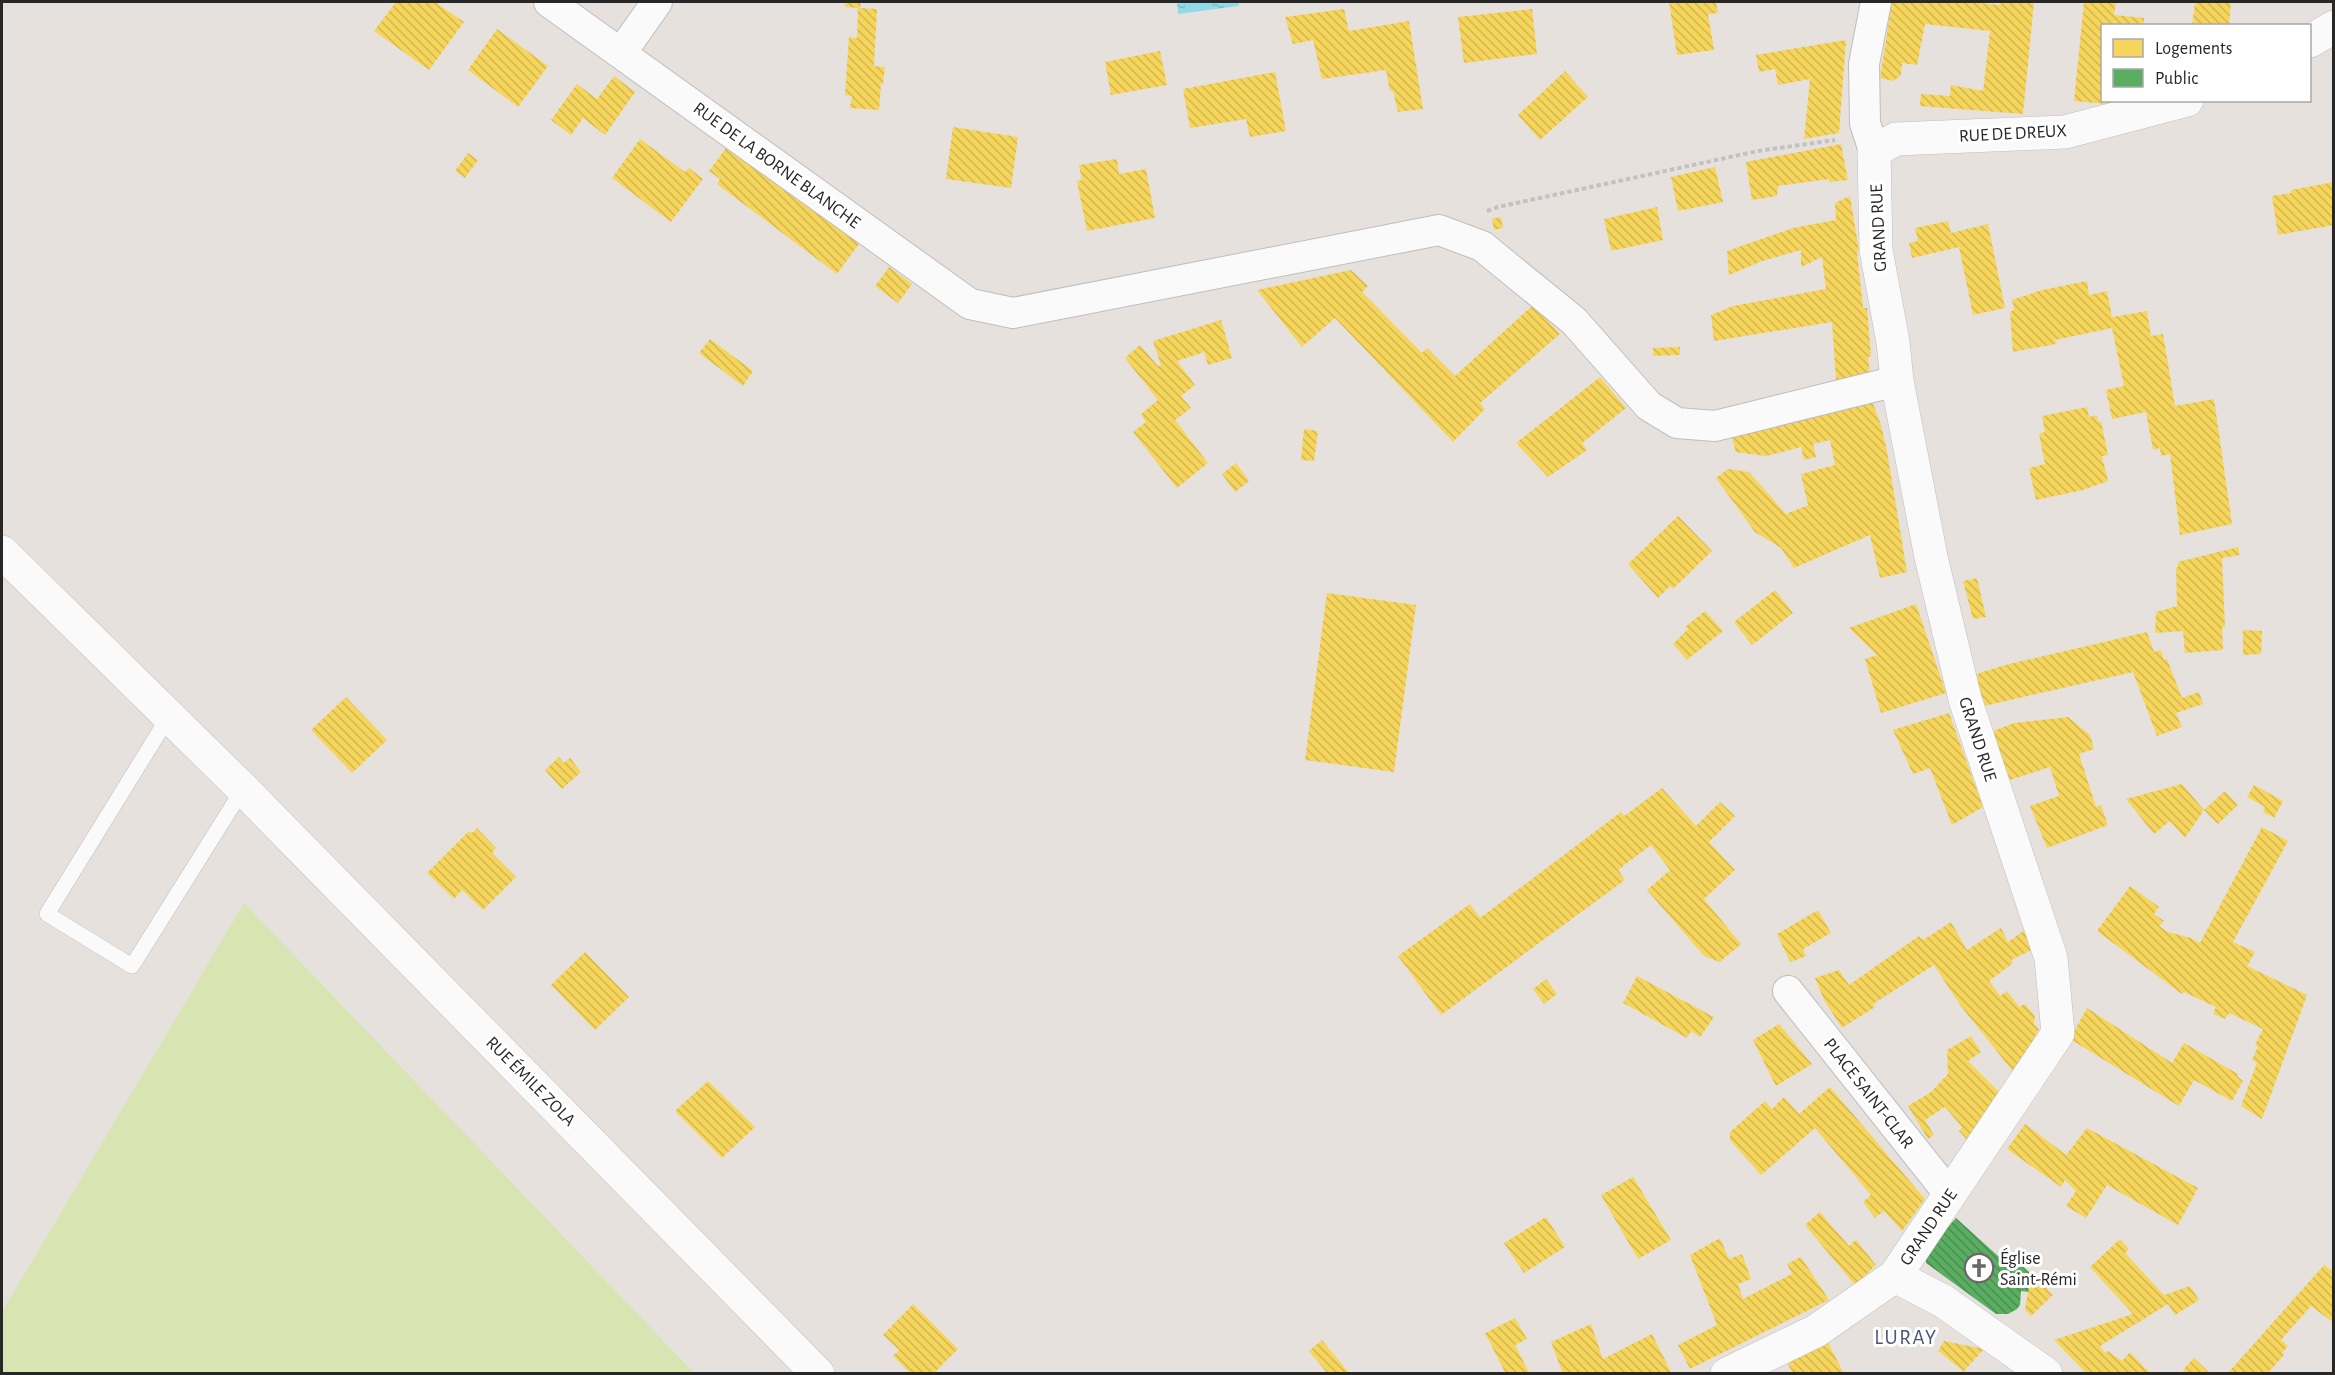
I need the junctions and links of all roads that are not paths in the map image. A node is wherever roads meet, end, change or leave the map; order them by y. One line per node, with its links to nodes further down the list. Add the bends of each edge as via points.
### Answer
1 (549, 2): 6 (street, RUE DE LA BORNE BLANCHE)
2 (657, 2): 6 (street)
3 (1876, 2): 8 (street, via 1864,64 1865,123)
4 (2334, 27): 5 (street)
5 (2311, 40)
6 (621, 53): 9 (street, RUE DE LA BORNE BLANCHE, via 970,304 1013,313 1439,230 1482,246 1574,321 1649,406 1677,423 1715,426)
7 (2179, 102): 8 (street, RUE DE DREUX, via 2065,132 1896,138)
8 (1874, 151): 9 (street, GRAND RUE, via 1876,250)
9 (1897, 381): 14 (street, GRAND RUE, via 1931,557 1965,699 2051,958 2058,1033)
10 (2, 552): 11 (street, RUE ÉMILE ZOLA)
11 (169, 716): 12 (street, RUE ÉMILE ZOLA); 12 (lane, via 47,914 132,966)
12 (243, 789): 16 (street, RUE ÉMILE ZOLA)
13 (1788, 991): 14 (street, PLACE SAINT-CLAR)
14 (1950, 1195): 15 (street, GRAND RUE)
15 (1895, 1276): 17 (street, via 1816,1331); 18 (street, via 1942,1301)
16 (818, 1374)
17 (1727, 1374)
18 (2046, 1374)

